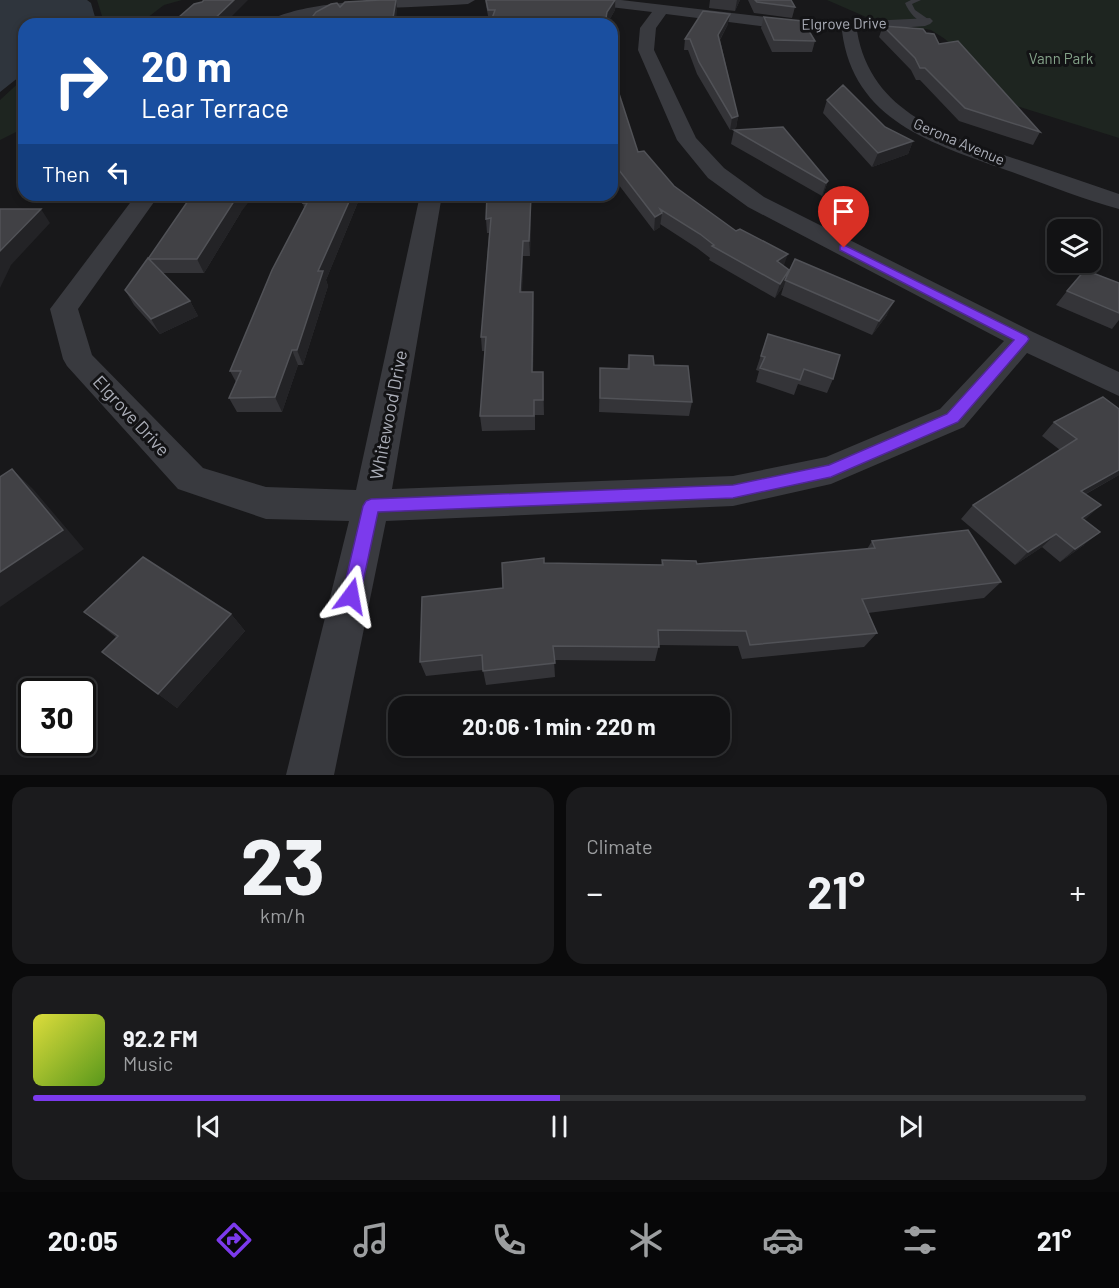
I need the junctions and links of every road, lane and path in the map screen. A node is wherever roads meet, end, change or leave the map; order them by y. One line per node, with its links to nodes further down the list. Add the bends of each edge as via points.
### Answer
1 (468, 0): 4 (street)
2 (585, 0): 5 (street, Elgrove Drive)
3 (918, 0): 7 (lane, via 908,3)
4 (444, 5): 6 (street, via 333,8)
5 (662, 9): 8 (street, Elgrove Drive, via 792,25); 12 (street, via 648,28 646,51 687,140 716,173 756,202)
6 (291, 18)
7 (925, 21): 8 (street, Elgrove Drive)
8 (849, 27): 11 (street, Gerona Avenue, via 860,69 882,100 915,126)
9 (144, 201): 14 (street, Elgrove Drive, via 64,309 78,359 191,479 266,503)
10 (430, 201): 14 (street, Whitewood Drive)
11 (1119, 202)
12 (1023, 339): 13 (street); 14 (street, via 952,418 831,470 733,491)
13 (1119, 386)
14 (371, 506): 15 (street, Whitewood Drive)
15 (310, 775)

